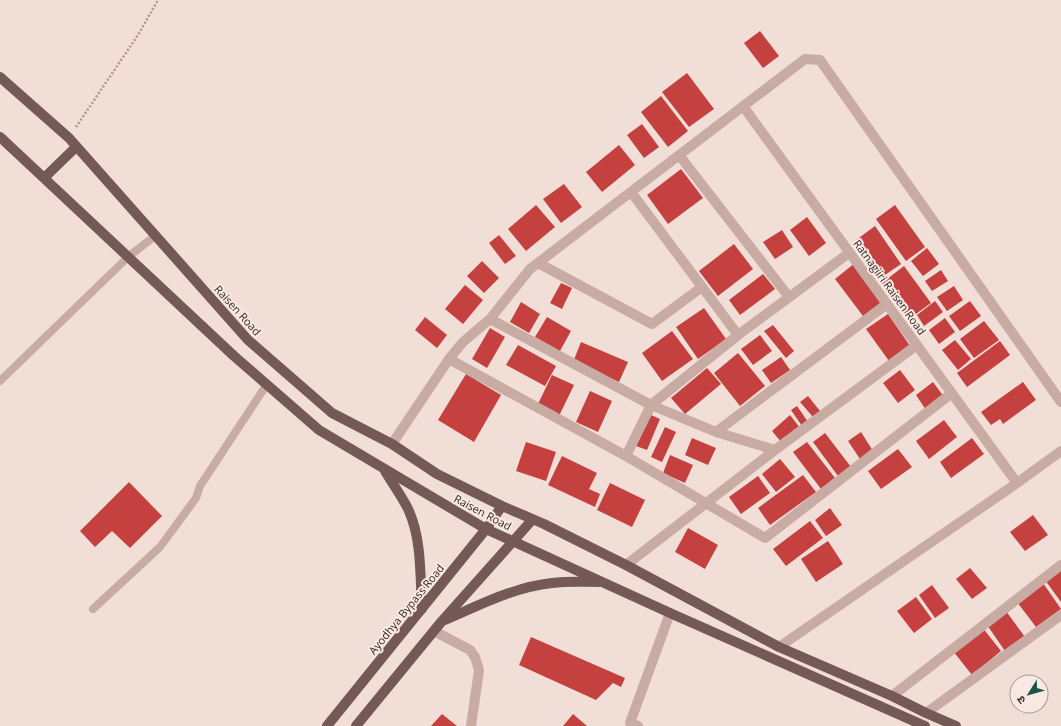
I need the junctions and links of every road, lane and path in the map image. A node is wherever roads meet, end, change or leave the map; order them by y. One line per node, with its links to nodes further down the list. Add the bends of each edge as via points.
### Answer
1 (158, 0): 5 (path, via 138,35)
2 (0, 77): 5 (main road, Raisen Road)
3 (743, 106): 7 (street); 11 (street, Ratnagiiri Raisen Road); 24 (street, via 805,59 820,60)
4 (0, 137): 8 (main road, Raisen Road)
5 (68, 138): 6 (main road, Raisen Road)
6 (76, 147): 8 (main road); 10 (main road, Raisen Road)
7 (678, 155): 9 (street); 15 (street)
8 (44, 178): 12 (main road, Raisen Road)
9 (631, 192): 13 (street); 14 (street)
10 (155, 236): 12 (lane); 27 (main road, Raisen Road, via 248,340 332,413)
11 (850, 253): 15 (street); 16 (street, Ratnagiiri Raisen Road)
12 (128, 257): 21 (lane); 22 (main road, Raisen Road)
13 (538, 263): 14 (street, via 652,324); 17 (street, via 530,269)
14 (702, 286): 18 (street)
15 (789, 297): 18 (street)
16 (887, 304): 19 (street, Ratnagiiri Raisen Road); 26 (street)
17 (490, 319): 20 (street, via 463,342); 25 (street)
18 (738, 335): 25 (street)
19 (917, 345): 23 (street, Ratnagiiri Raisen Road); 28 (street)
20 (449, 359): 27 (street); 30 (street)
21 (0, 381)
22 (267, 384): 31 (main road, Raisen Road, via 319,430); 42 (lane, via 200,486 196,498 160,547)
23 (952, 393): 32 (street, Ratnagiiri Raisen Road); 33 (street, via 765,538)
24 (1061, 402)
25 (650, 405): 26 (street); 30 (street)
26 (716, 432): 28 (street)
27 (392, 444): 34 (main road, Raisen Road, via 437,474)
28 (775, 450): 33 (street)
29 (1061, 451): 32 (street)
30 (626, 456): 33 (street)
31 (384, 468): 36 (main road, Raisen Road); 41 (main road, via 409,510 416,531)
32 (1017, 483): 47 (street)
33 (706, 503): 38 (street)
34 (502, 506): 35 (main road, Raisen Road); 36 (main road, Ayodhya Bypass Road)
35 (532, 520): 37 (main road); 38 (main road, Raisen Road)
36 (486, 529): 37 (main road, Raisen Road); 41 (main road, Ayodhya Bypass Road)
37 (513, 541): 40 (main road, Raisen Road); 45 (main road)
38 (626, 565): 47 (main road, Raisen Road)
39 (1061, 565): 48 (street)
40 (601, 582): 43 (main road, Raisen Road); 45 (main road, via 554,583 522,589 494,598)
41 (422, 608): 50 (main road, Ayodhya Bypass Road)
42 (94, 609)
43 (670, 613): 53 (street, via 630,723); 54 (main road, Raisen Road)
44 (1061, 615): 49 (street)
45 (442, 621): 46 (main road)
46 (434, 631): 51 (main road); 52 (street, via 470,650 475,657 479,670)
47 (779, 647): 48 (main road, Raisen Road)
48 (892, 696): 49 (main road, Raisen Road)
49 (926, 713): 55 (main road, Raisen Road)
50 (327, 726)
51 (356, 726)
52 (471, 726)
53 (638, 726)
54 (925, 726)
55 (956, 726)

